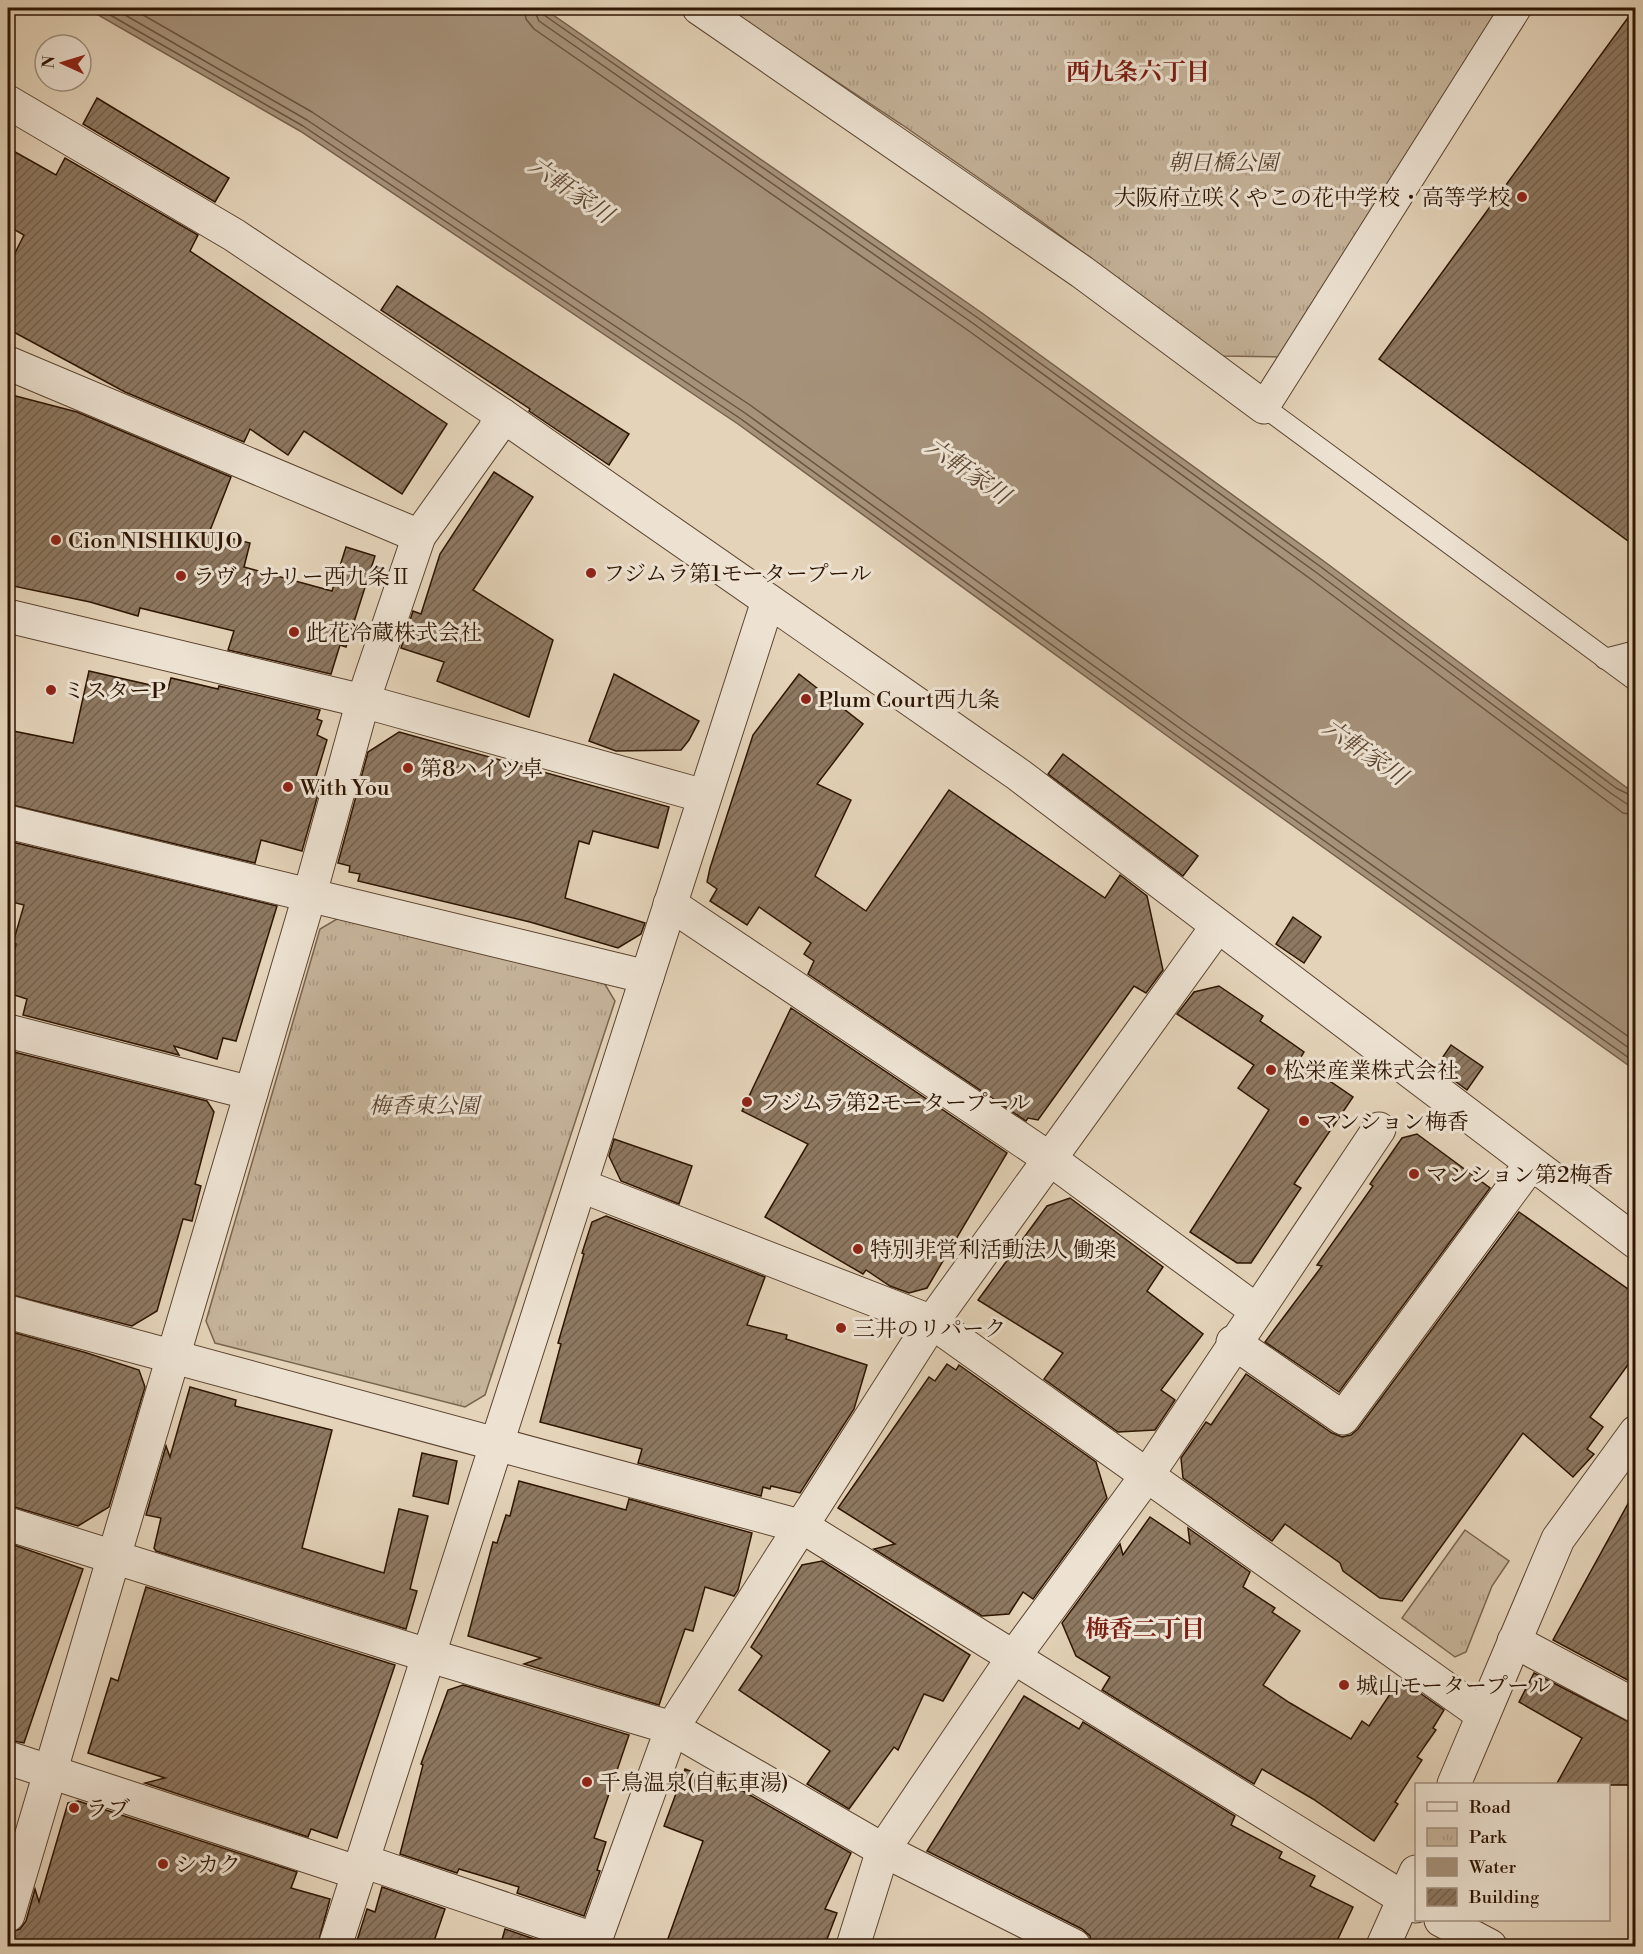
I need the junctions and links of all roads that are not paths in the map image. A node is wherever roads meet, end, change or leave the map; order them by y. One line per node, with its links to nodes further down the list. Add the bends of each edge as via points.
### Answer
1 (699, 8): 5 (street, via 1082,273)
2 (1516, 8): 5 (street)
3 (8, 102): 6 (street, via 234,235)
4 (8, 363): 7 (street)
5 (1264, 407): 11 (lane)
6 (502, 415): 7 (street); 8 (street)
7 (419, 536): 13 (street)
8 (768, 601): 14 (street); 18 (street, via 1019,775)
9 (8, 616): 13 (street)
10 (1635, 651): 11 (lane)
11 (1605, 659): 12 (lane)
12 (1635, 681)
13 (363, 701): 14 (street); 16 (street)
14 (704, 796): 17 (street)
15 (8, 822): 16 (street)
16 (309, 897): 19 (street); 21 (street)
17 (670, 904): 19 (street); 23 (street)
18 (1217, 927): 23 (street); 24 (street)
19 (647, 976): 25 (street)
20 (8, 1031): 21 (street)
21 (251, 1093): 31 (street)
22 (1379, 1129): 27 (street)
23 (1050, 1159): 27 (street); 29 (street)
24 (1530, 1165): 26 (street); 30 (street, via 1343,1418)
25 (582, 1186): 29 (street); 33 (street)
26 (1635, 1242)
27 (1257, 1311): 30 (street)
28 (8, 1312): 31 (street)
29 (932, 1322): 34 (street); 36 (street)
30 (1233, 1342): 34 (street)
31 (171, 1357): 33 (street); 37 (street)
32 (1635, 1432): 38 (street, via 1558,1539)
33 (498, 1444): 36 (street); 39 (street)
34 (1148, 1474): 40 (street); 42 (street)
35 (8, 1524): 37 (street)
36 (803, 1527): 40 (street); 43 (street)
37 (115, 1557): 39 (street); 45 (street)
38 (1514, 1641): 41 (street); 42 (street)
39 (427, 1655): 43 (street); 48 (street)
40 (1013, 1658): 47 (street); 49 (street)
41 (1635, 1706)
42 (1483, 1715): 46 (street)
43 (672, 1728): 47 (street); 52 (street)
44 (8, 1758): 45 (street)
45 (52, 1771): 48 (street); 50 (street)
46 (1455, 1783)
47 (883, 1850): 54 (street); 55 (street)
48 (361, 1867): 52 (street); 53 (street)
49 (1413, 1892): 56 (street)
50 (8, 1915)
51 (1444, 1921): 57 (street)
52 (595, 1943)
53 (335, 1947)
54 (853, 1947)
55 (1074, 1947)
56 (1383, 1947)
57 (1490, 1947)

